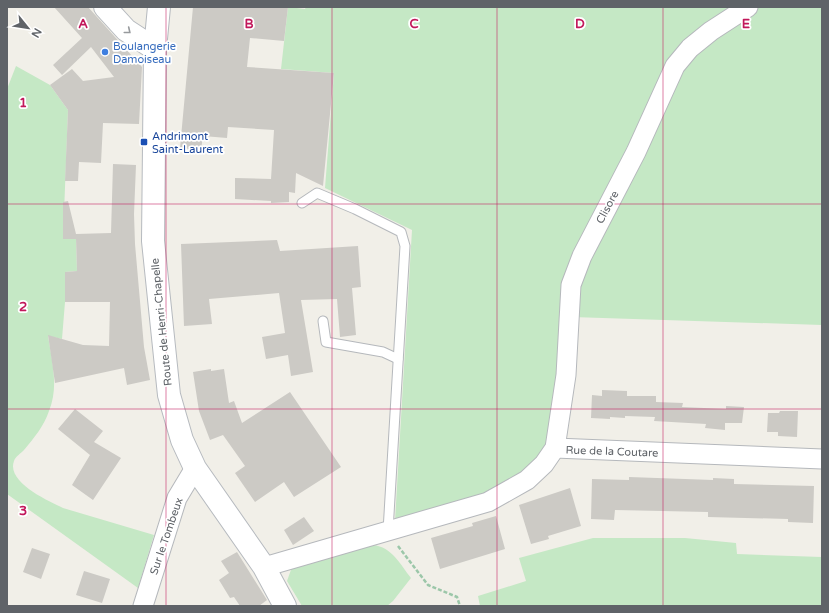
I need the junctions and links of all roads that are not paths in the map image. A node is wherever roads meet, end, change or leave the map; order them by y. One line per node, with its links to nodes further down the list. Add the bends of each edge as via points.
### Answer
1 (105, 7): 4 (street, one-way to 4, via 126,30)
2 (159, 7): 4 (street, Route de Henri-Chapelle)
3 (748, 7): 8 (street, Clisore, via 711,31 690,48 675,66 636,152 582,256 570,285 566,375)
4 (155, 49): 10 (street, Route de Henri-Chapelle, via 153,241 169,395 182,440)
5 (302, 203): 7 (lane, via 317,194 401,232 405,246)
6 (323, 321): 7 (lane, via 326,342 383,352)
7 (398, 359): 11 (lane)
8 (555, 448): 9 (street, Rue de la Coutare); 11 (street, Rue de la Coutare, via 544,464 527,480 494,499 454,513)
9 (822, 459)
10 (195, 468): 12 (street, Route de Henri-Chapelle); 13 (street, Sur le Tombeux, via 178,498)
11 (388, 530): 12 (street, Rue de la Coutare)
12 (264, 566): 14 (street, Route de Henri-Chapelle)
13 (143, 606)
14 (285, 606)

